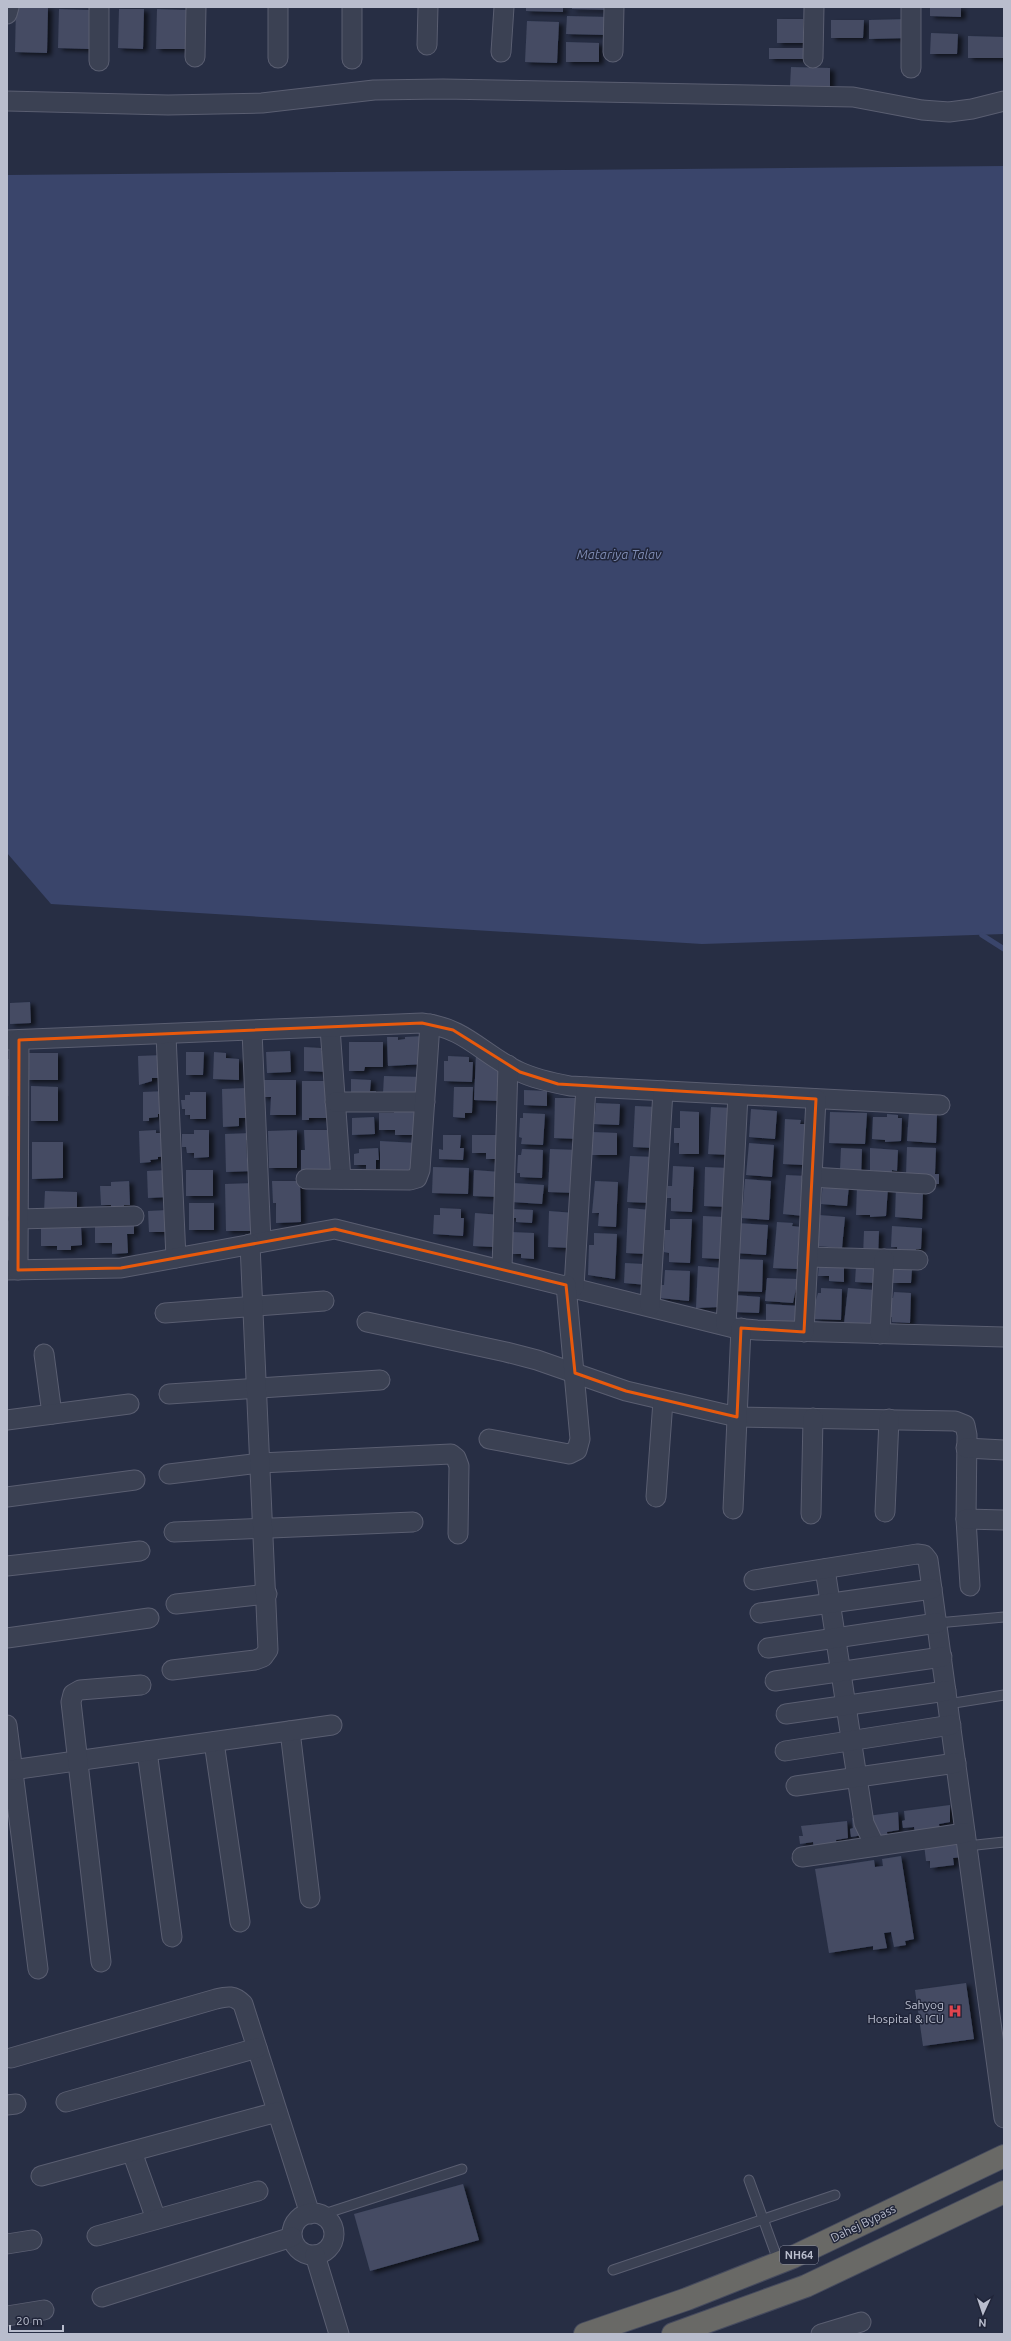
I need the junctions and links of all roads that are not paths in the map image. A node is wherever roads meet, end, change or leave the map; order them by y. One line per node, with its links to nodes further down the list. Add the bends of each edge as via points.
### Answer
1 (9, 7): 11 (street)
2 (99, 7): 19 (street)
3 (196, 7): 15 (street)
4 (278, 7): 16 (street)
5 (352, 7): 18 (street)
6 (428, 7): 12 (street)
7 (504, 7): 13 (street)
8 (614, 7): 14 (street)
9 (814, 7): 17 (street)
10 (911, 7): 20 (street)
11 (7, 14)
12 (427, 45)
13 (501, 52)
14 (613, 52)
15 (195, 57)
16 (278, 58)
17 (813, 58)
18 (352, 59)
19 (99, 61)
20 (911, 68)
21 (7, 101): 22 (street, via 168,105 262,103 374,90 443,89 853,97 922,110 949,112)
22 (1004, 101)
23 (430, 1024): 24 (street); 28 (street, via 453,1030); 34 (street)
24 (330, 1028): 25 (street); 33 (street)
25 (252, 1031): 26 (street); 42 (street)
26 (166, 1034): 27 (street); 44 (street)
27 (13, 1040): 41 (street)
28 (508, 1065): 29 (street, via 520,1072 558,1084); 48 (street)
29 (586, 1087): 30 (street); 49 (street)
30 (663, 1091): 31 (street); 52 (street)
31 (738, 1095): 32 (street); 55 (street)
32 (816, 1099): 35 (street); 36 (street)
33 (335, 1102): 34 (street); 38 (street)
34 (425, 1102): 38 (street, via 420,1170 417,1178)
35 (940, 1105)
36 (812, 1177): 39 (street); 43 (street)
37 (306, 1179): 38 (street)
38 (341, 1179)
39 (926, 1184)
40 (134, 1216): 41 (street)
41 (18, 1219): 47 (street)
42 (255, 1243): 44 (street); 48 (street, via 335,1229); 51 (street)
43 (808, 1257): 45 (street); 56 (street)
44 (176, 1258): 47 (street, via 121,1268)
45 (884, 1259): 46 (street); 57 (street)
46 (918, 1260)
47 (12, 1270)
48 (502, 1270): 49 (street)
49 (570, 1286): 52 (street); 60 (street)
50 (324, 1301): 51 (street)
51 (253, 1306): 53 (street); 62 (street)
52 (650, 1306): 55 (street)
53 (165, 1312)
54 (367, 1322): 60 (street, via 506,1352)
55 (733, 1327): 56 (street); 67 (street)
56 (804, 1332): 57 (street)
57 (880, 1334): 58 (street)
58 (1004, 1337)
59 (44, 1354): 66 (street)
60 (575, 1373): 64 (street); 71 (street, via 580,1439 577,1450 569,1454)
61 (380, 1380): 62 (street)
62 (257, 1387): 63 (street); 74 (street)
63 (169, 1394)
64 (663, 1401): 67 (street); 78 (street)
65 (129, 1404): 66 (street)
66 (52, 1414): 70 (street)
67 (737, 1417): 68 (street); 79 (street)
68 (814, 1418): 69 (street); 81 (street)
69 (889, 1419): 72 (street, via 955,1421 965,1426); 80 (street)
70 (7, 1420)
71 (489, 1439)
72 (966, 1448): 73 (street); 82 (street)
73 (1004, 1450)
74 (260, 1463): 75 (street); 85 (street); 87 (street, via 451,1454 459,1466)
75 (169, 1474)
76 (135, 1480): 77 (street)
77 (7, 1497)
78 (656, 1498)
79 (733, 1509)
80 (886, 1512)
81 (811, 1514)
82 (966, 1519): 83 (street); 92 (street)
83 (1004, 1520)
84 (413, 1522): 85 (street)
85 (264, 1528): 86 (street); 94 (street)
86 (174, 1532)
87 (458, 1534)
88 (140, 1551): 89 (street)
89 (7, 1566)
90 (825, 1569): 91 (street); 93 (street, via 924,1555 928,1560); 96 (street)
91 (754, 1580)
92 (970, 1586)
93 (932, 1589): 96 (street); 100 (street)
94 (267, 1594): 95 (street); 105 (street, via 269,1640 268,1650 263,1657)
95 (176, 1604)
96 (830, 1604): 97 (street); 102 (street)
97 (760, 1613)
98 (1004, 1617): 100 (lane)
99 (148, 1618): 101 (street)
100 (937, 1623): 102 (street); 104 (street)
101 (7, 1638)
102 (836, 1638): 103 (street); 106 (street)
103 (768, 1648)
104 (942, 1657): 106 (street); 110 (street)
105 (172, 1670)
106 (841, 1671): 107 (street); 111 (street)
107 (775, 1681)
108 (141, 1685): 121 (street, via 80,1690 73,1694 72,1710)
109 (1004, 1695): 110 (lane)
110 (947, 1698): 111 (street); 114 (street)
111 (847, 1706): 112 (street); 117 (street)
112 (786, 1714)
113 (332, 1725): 116 (street)
114 (951, 1725): 117 (street); 122 (street)
115 (7, 1726): 123 (street)
116 (290, 1731): 118 (street); 130 (street)
117 (852, 1741): 120 (street); 124 (street)
118 (214, 1742): 119 (street); 131 (street)
119 (147, 1751): 121 (street); 132 (street)
120 (785, 1751)
121 (79, 1760): 123 (street); 133 (street)
122 (956, 1763): 124 (street); 126 (street)
123 (12, 1770): 134 (street)
124 (858, 1777): 125 (street); 128 (street, via 864,1823)
125 (796, 1786)
126 (966, 1840): 127 (lane); 128 (street); 139 (street)
127 (1004, 1842)
128 (874, 1846): 129 (street)
129 (802, 1857)
130 (310, 1898)
131 (240, 1922)
132 (172, 1937)
133 (101, 1962)
134 (38, 1970)
135 (257, 2048): 136 (street, via 243,2004 236,1997 226,1996); 137 (street); 138 (street)
136 (11, 2058)
137 (66, 2102)
138 (277, 2112): 140 (street); 148 (street)
139 (1004, 2118)
140 (132, 2152): 143 (street); 149 (street)
141 (1004, 2156): 156 (highway, Dahej Bypass / NH64)
142 (462, 2169): 148 (lane)
143 (41, 2176)
144 (749, 2180): 150 (lane)
145 (258, 2191): 149 (street)
146 (1004, 2192): 164 (highway, NH64, via 806,2286)
147 (835, 2195): 150 (lane)
148 (315, 2214): 152 (street, via 300,2218 293,2226); 155 (street, via 330,2222 334,2232 332,2243 325,2251)
149 (156, 2219): 151 (street)
150 (763, 2219): 156 (lane); 157 (lane)
151 (96, 2236)
152 (292, 2237): 155 (street, via 296,2247 304,2254); 158 (street)
153 (32, 2240): 154 (street)
154 (7, 2244)
155 (315, 2255): 162 (street)
156 (779, 2263): 163 (highway, Dahej Bypass / NH64, via 687,2299)
157 (613, 2270)
158 (102, 2297)
159 (44, 2310): 160 (street)
160 (7, 2316)
161 (860, 2322): 165 (street)
162 (339, 2334)
163 (585, 2334)
164 (673, 2334)
165 (821, 2334)

